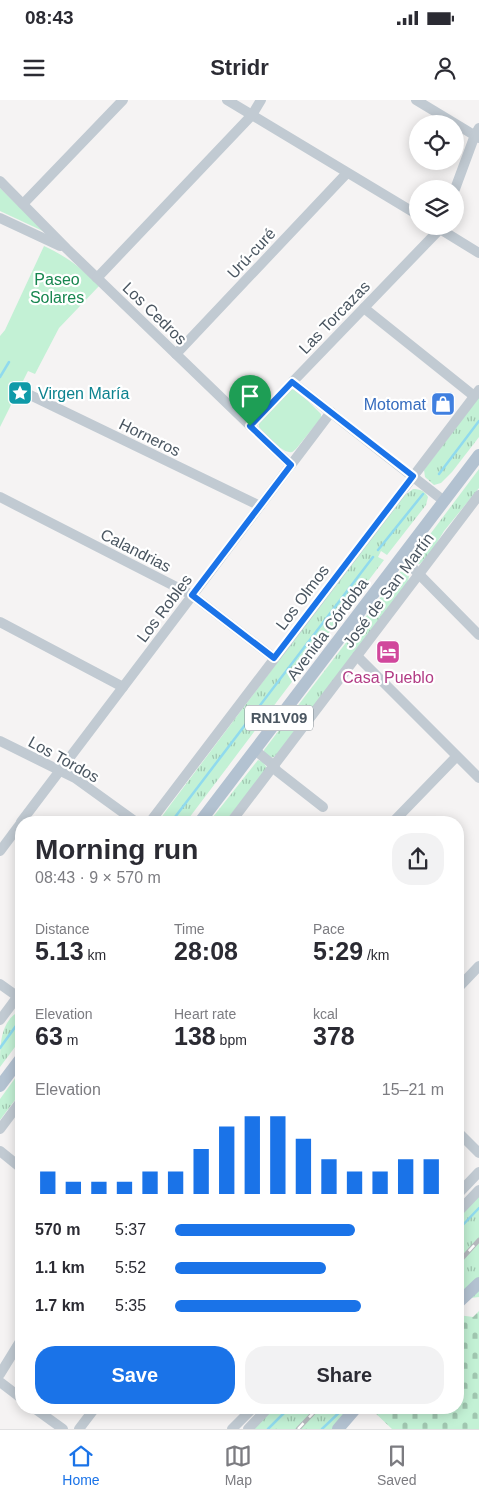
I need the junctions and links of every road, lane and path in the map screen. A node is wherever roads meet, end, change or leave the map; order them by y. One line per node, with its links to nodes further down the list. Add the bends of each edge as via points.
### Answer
1 (122, 100): 10 (street)
2 (227, 100): 5 (street)
3 (261, 100): 5 (street)
4 (416, 100): 6 (street)
5 (252, 115): 7 (street); 17 (street)
6 (478, 134): 8 (street)
7 (347, 173): 11 (street); 19 (street, Urú-curé)
8 (459, 180)
9 (0, 181): 10 (street, Los Cedros)
10 (23, 204): 15 (street, Los Cedros)
11 (409, 211)
12 (0, 218): 15 (street)
13 (431, 235): 18 (street, Las Torcazas)
14 (451, 235): 16 (street)
15 (67, 250): 17 (street, Los Cedros)
16 (479, 253)
17 (97, 278): 19 (street, Los Cedros)
18 (364, 308): 20 (street, Las Torcazas); 21 (street)
19 (176, 354): 24 (street, Los Cedros)
20 (292, 382): 23 (street); 24 (street, Las Torcazas)
21 (477, 393): 27 (street, Los Olmos)
22 (28, 394): 31 (street, Horneros)
23 (331, 412): 26 (street, Los Robles); 27 (street)
24 (250, 426): 26 (street, Los Cedros)
25 (479, 455): 30 (main road, Avenida Córdoba / RN1V09)
26 (291, 465): 31 (street, Los Robles)
27 (413, 476): 30 (street); 38 (street, Los Olmos)
28 (479, 495): 33 (street, José de San Martín)
29 (0, 497): 34 (street, Calandrias)
30 (444, 501): 32 (main road, Avenida Córdoba / RN1V09)
31 (260, 506): 34 (street, Los Robles)
32 (402, 557): 33 (street); 41 (main road, Avenida Córdoba / RN1V09)
33 (419, 574): 36 (street); 37 (street, José de San Martín)
34 (192, 595): 38 (street, Calandrias); 39 (street, Los Robles)
35 (0, 622): 39 (street)
36 (479, 635)
37 (357, 656): 42 (street); 43 (street, José de San Martín)
38 (274, 658): 49 (street, Los Olmos)
39 (123, 687): 44 (street, Los Robles)
40 (0, 741): 44 (street, Los Tordos)
41 (255, 750): 43 (street); 50 (main road, Avenida Córdoba / RN1V09)
42 (456, 756): 45 (street); 52 (street)
43 (274, 766): 46 (street); 51 (street, José de San Martín)
44 (60, 770): 47 (street, Los Robles); 48 (street, Los Tordos)
45 (479, 778)
46 (323, 808)
47 (26, 816)
48 (128, 816)
49 (155, 816)
50 (205, 816)
51 (236, 816)
52 (399, 816)
53 (15, 831): 54 (street, Los Robles)
54 (0, 851)
55 (479, 966): 56 (street)
56 (464, 982)
57 (0, 984): 58 (street)
58 (15, 993)
59 (15, 1002): 60 (street)
60 (0, 1020)
61 (15, 1066): 62 (main road)
62 (0, 1086)
63 (15, 1109): 64 (street)
64 (0, 1129)
65 (464, 1138): 67 (street)
66 (0, 1151): 68 (street)
67 (479, 1153)
68 (15, 1163)
69 (479, 1172): 70 (street)
70 (464, 1188)
71 (479, 1190): 72 (street)
72 (464, 1206)
73 (478, 1290): 74 (main road)
74 (464, 1299)
75 (15, 1350): 76 (street)
76 (0, 1374)
77 (0, 1382): 78 (street)
78 (15, 1393)
79 (42, 1414): 84 (street)
80 (90, 1414): 85 (street)
81 (247, 1414): 86 (street)
82 (262, 1414): 87 (street)
83 (351, 1414): 88 (main road)
84 (63, 1429)
85 (79, 1429)
86 (232, 1429)
87 (248, 1429)
88 (338, 1429)

